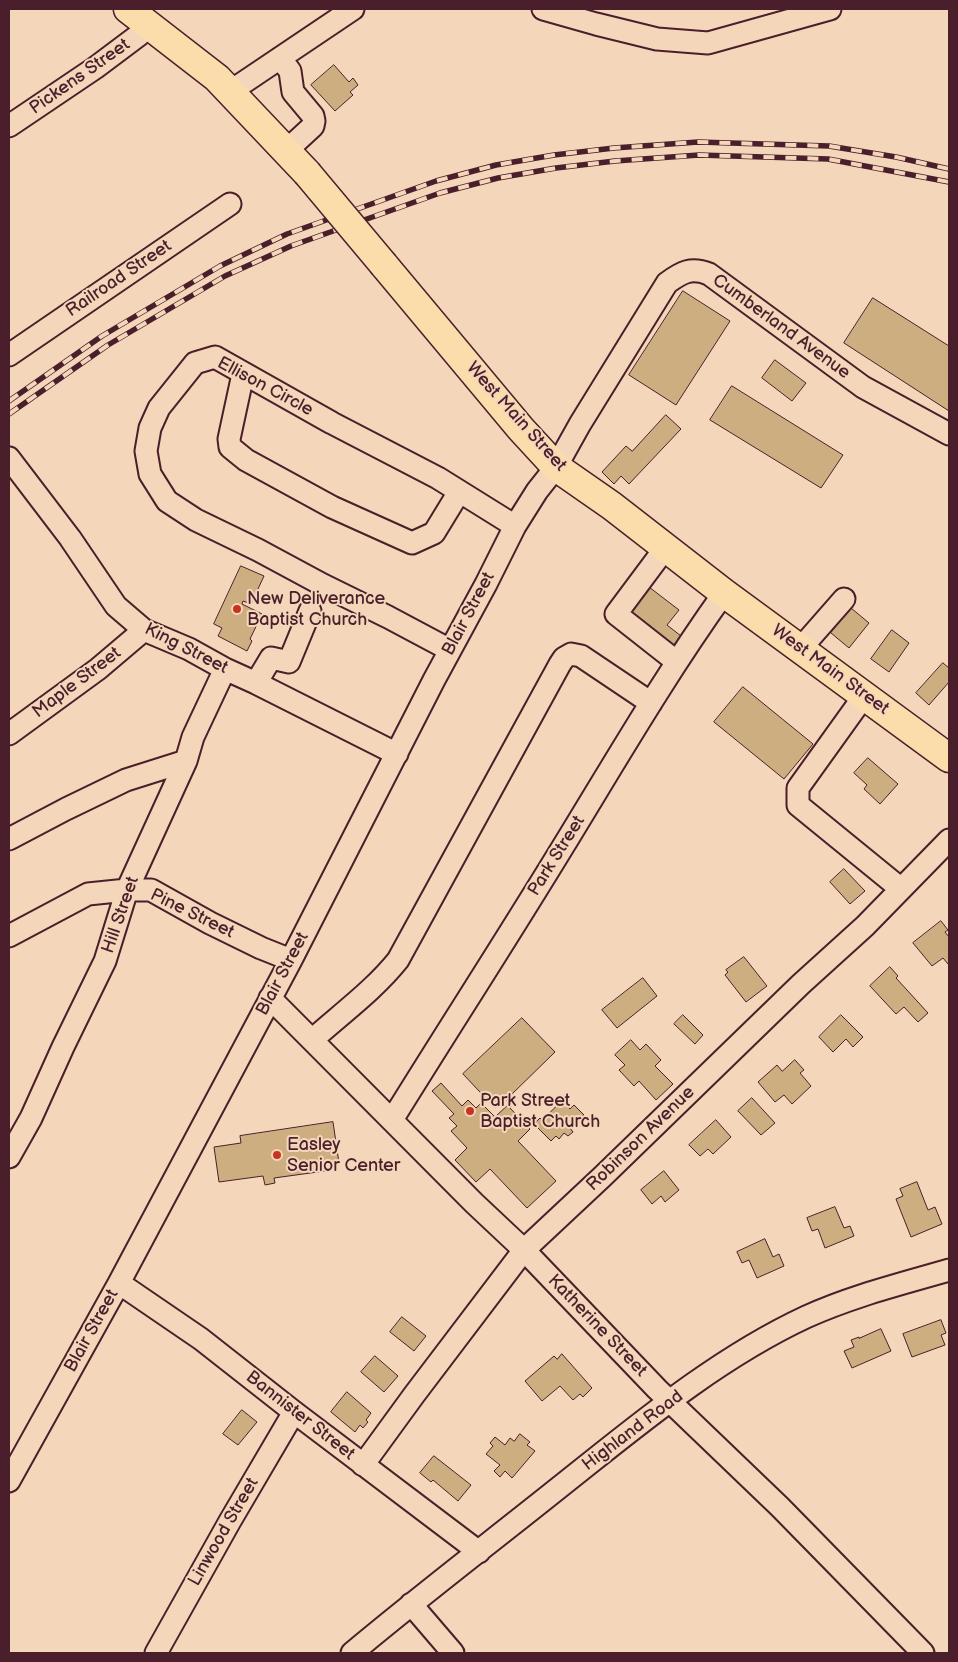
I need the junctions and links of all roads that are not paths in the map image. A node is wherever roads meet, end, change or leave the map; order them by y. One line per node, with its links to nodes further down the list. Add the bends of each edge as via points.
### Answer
1 (128, 9): 5 (main road, West Main Street)
2 (353, 9): 6 (street)
3 (543, 9): 4 (street, via 657,39 708,43)
4 (830, 9)
5 (150, 24): 7 (main road, West Main Street); 8 (street, Pickens Street, via 95,68)
6 (280, 58): 7 (street); 9 (street, via 290,72 293,92 314,121 313,126)
7 (230, 91): 9 (main road, West Main Street)
8 (9, 126)
9 (286, 150): 15 (main road, West Main Street, bridge, via 521,429)
10 (230, 204): 11 (street, Railroad Street)
11 (9, 355)
12 (243, 374): 16 (street, Ellison Circle); 16 (street, via 230,447 246,460 323,503 412,543 434,533); 24 (street, Ellison Circle, via 215,357 195,363 159,408 150,428 146,450 150,474 167,500 196,520)
13 (949, 434): 15 (street, Cumberland Avenue, via 864,387 709,274 698,270 678,275 667,283)
14 (9, 458): 22 (street, King Street, via 70,538 116,606)
15 (556, 466): 17 (street, Blair Street); 18 (main road, West Main Street)
16 (459, 492): 17 (street, Ellison Circle)
17 (515, 526): 24 (street, Blair Street)
18 (666, 547): 19 (main road, West Main Street); 25 (street, via 616,614)
19 (724, 593): 23 (main road, West Main Street); 25 (street, Park Street)
20 (844, 599): 23 (street)
21 (310, 611): 27 (street, via 289,662 271,658)
22 (144, 630): 26 (street, King Street); 30 (street, Maple Street, via 98,669)
23 (801, 648): 28 (main road, West Main Street)
24 (450, 650): 31 (street, Blair Street)
25 (677, 662): 29 (street, Park Street)
26 (225, 669): 27 (street, King Street); 33 (street, Hill Street, via 193,737)
27 (256, 683): 31 (street, King Street)
28 (864, 696): 32 (main road, West Main Street); 36 (street, via 798,788 798,805)
29 (651, 703): 41 (street, via 581,656 571,654 564,658 398,960 369,991); 42 (street, Park Street)
30 (9, 734)
31 (397, 754): 39 (street, Blair Street)
32 (949, 758)
33 (186, 760): 34 (street, via 126,780); 37 (street, Hill Street)
34 (9, 839)
35 (949, 840): 36 (street, Robinson Avenue)
36 (901, 889): 44 (street, Robinson Avenue)
37 (127, 890): 38 (street, Pine Street, via 88,894); 39 (street, Pine Street, via 151,890 210,923); 43 (street, Hill Street, via 105,962 31,1118)
38 (9, 936)
39 (291, 960): 40 (street, Blair Street)
40 (270, 998): 41 (street, Katherine Street); 46 (street, Blair Street)
41 (312, 1040): 42 (street, Katherine Street)
42 (392, 1120): 44 (street, Katherine Street)
43 (9, 1157)
44 (524, 1250): 47 (street, Katherine Street); 49 (street, Robinson Avenue)
45 (949, 1270): 47 (street, Highland Road, via 846,1300 805,1318 759,1342)
46 (119, 1283): 48 (street, Bannister Street, via 201,1338); 50 (street, Blair Street)
47 (670, 1402): 51 (street, Highland Road); 56 (street, Katherine Street, via 780,1507)
48 (294, 1412): 49 (street, Bannister Street); 53 (street, Linwood Street)
49 (363, 1465): 51 (street, Bannister Street)
50 (9, 1481)
51 (479, 1552): 52 (street, Highland Road)
52 (411, 1604): 54 (street, Highland Road); 55 (street)
53 (156, 1653)
54 (352, 1653)
55 (453, 1653)
56 (923, 1653)

